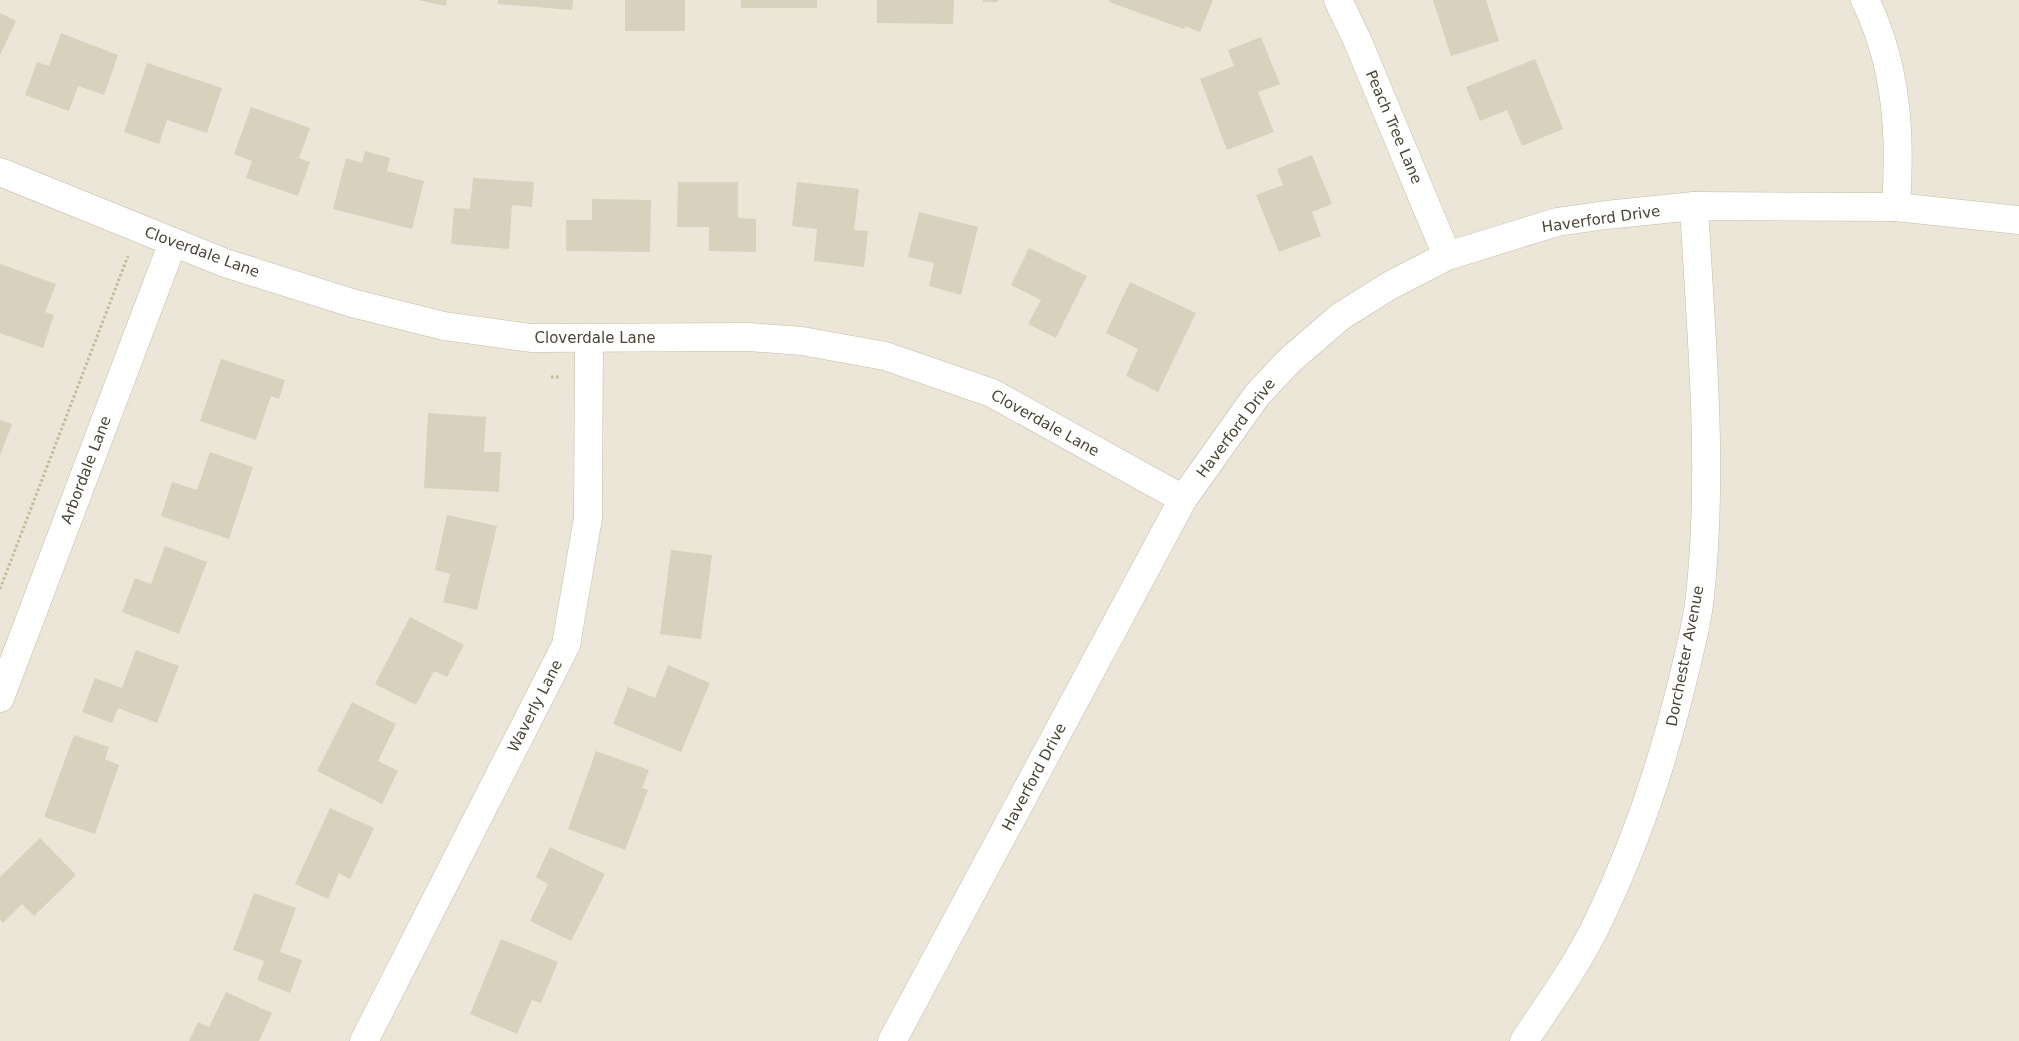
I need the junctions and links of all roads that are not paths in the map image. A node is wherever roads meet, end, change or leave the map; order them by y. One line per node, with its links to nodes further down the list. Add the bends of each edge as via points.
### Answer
1 (1338, 0): 8 (street, Peach Tree Lane)
2 (1865, 0): 5 (street, via 1884,47 1894,96 1898,170)
3 (0, 172): 7 (street, Cloverdale Lane)
4 (1694, 206): 5 (street, Haverford Drive); 8 (street, Haverford Drive, via 1557,222); 14 (street, Dorchester Avenue, via 1706,404 1706,513 1700,598 1669,735 1630,850 1595,928 1556,995)
5 (1896, 207): 6 (street, Haverford Drive)
6 (2019, 220)
7 (173, 242): 9 (street, Cloverdale Lane, via 226,263 352,303 444,326 531,338); 11 (street, Arbordale Lane)
8 (1447, 256): 10 (street, Haverford Drive, via 1341,316 1290,360 1257,395)
9 (589, 338): 10 (street, Cloverdale Lane, via 749,337 802,341 885,356 992,393); 12 (street, Waverly Lane, via 588,518 566,645)
10 (1183, 499): 13 (street, Haverford Drive)
11 (0, 698)
12 (364, 1041)
13 (892, 1041)
14 (1524, 1041)

